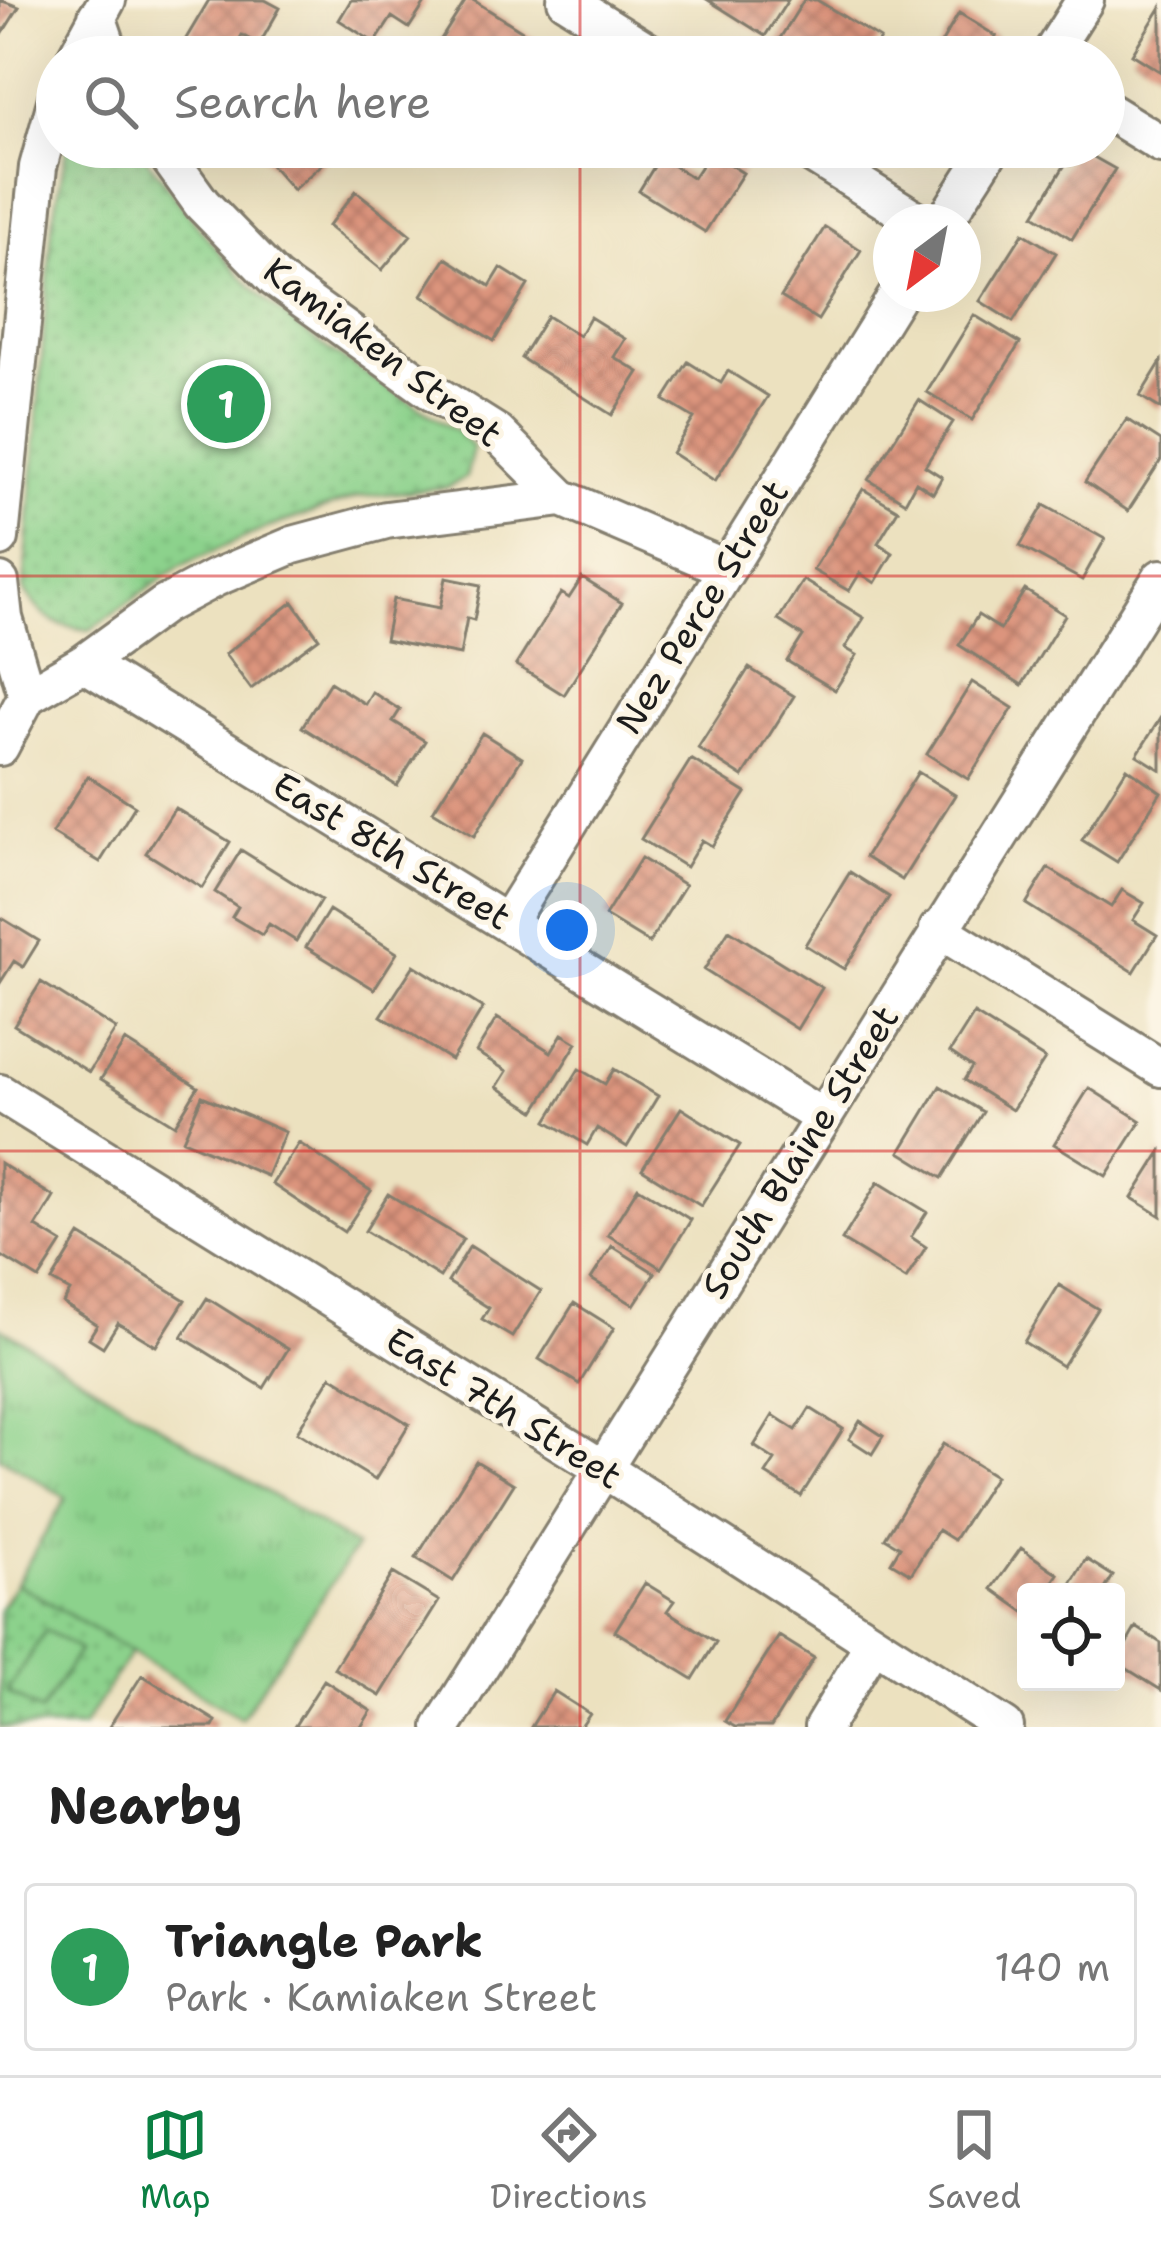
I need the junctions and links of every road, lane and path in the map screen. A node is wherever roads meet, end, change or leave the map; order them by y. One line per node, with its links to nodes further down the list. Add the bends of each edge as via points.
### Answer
1 (566, 0): 5 (street)
2 (1084, 0): 6 (street)
3 (102, 8): 4 (street)
4 (87, 36)
5 (623, 36)
6 (1062, 36)
7 (1125, 122): 8 (street)
8 (1161, 145)
9 (38, 168): 17 (street)
10 (176, 168): 16 (street, Kamiaken Street, via 275,279 497,433)
11 (834, 168): 13 (street)
12 (979, 168): 14 (street)
13 (891, 204)
14 (956, 204)
15 (887, 312): 18 (street, Nez Perce Street)
16 (562, 498): 18 (street, Kamiaken Street); 21 (street, Kamiaken Street, via 386,520 293,545 164,605)
17 (0, 538)
18 (725, 568): 24 (street, Nez Perce Street)
19 (1161, 578): 25 (street, South Blaine Street)
20 (0, 582): 22 (street)
21 (84, 662): 22 (street, Kamiaken Street); 24 (street, East 8th Street)
22 (28, 696): 23 (street)
23 (0, 746)
24 (508, 922): 28 (street, East 8th Street)
25 (938, 929): 26 (street); 28 (street, South Blaine Street)
26 (1161, 1068)
27 (0, 1093): 29 (street, East 7th Street)
28 (822, 1117): 29 (street, South Blaine Street)
29 (602, 1468): 30 (street, East 7th Street); 31 (street, South Blaine Street)
30 (873, 1644): 32 (street); 33 (street, East 7th Street)
31 (442, 1727)
32 (823, 1727)
33 (1005, 1727)

